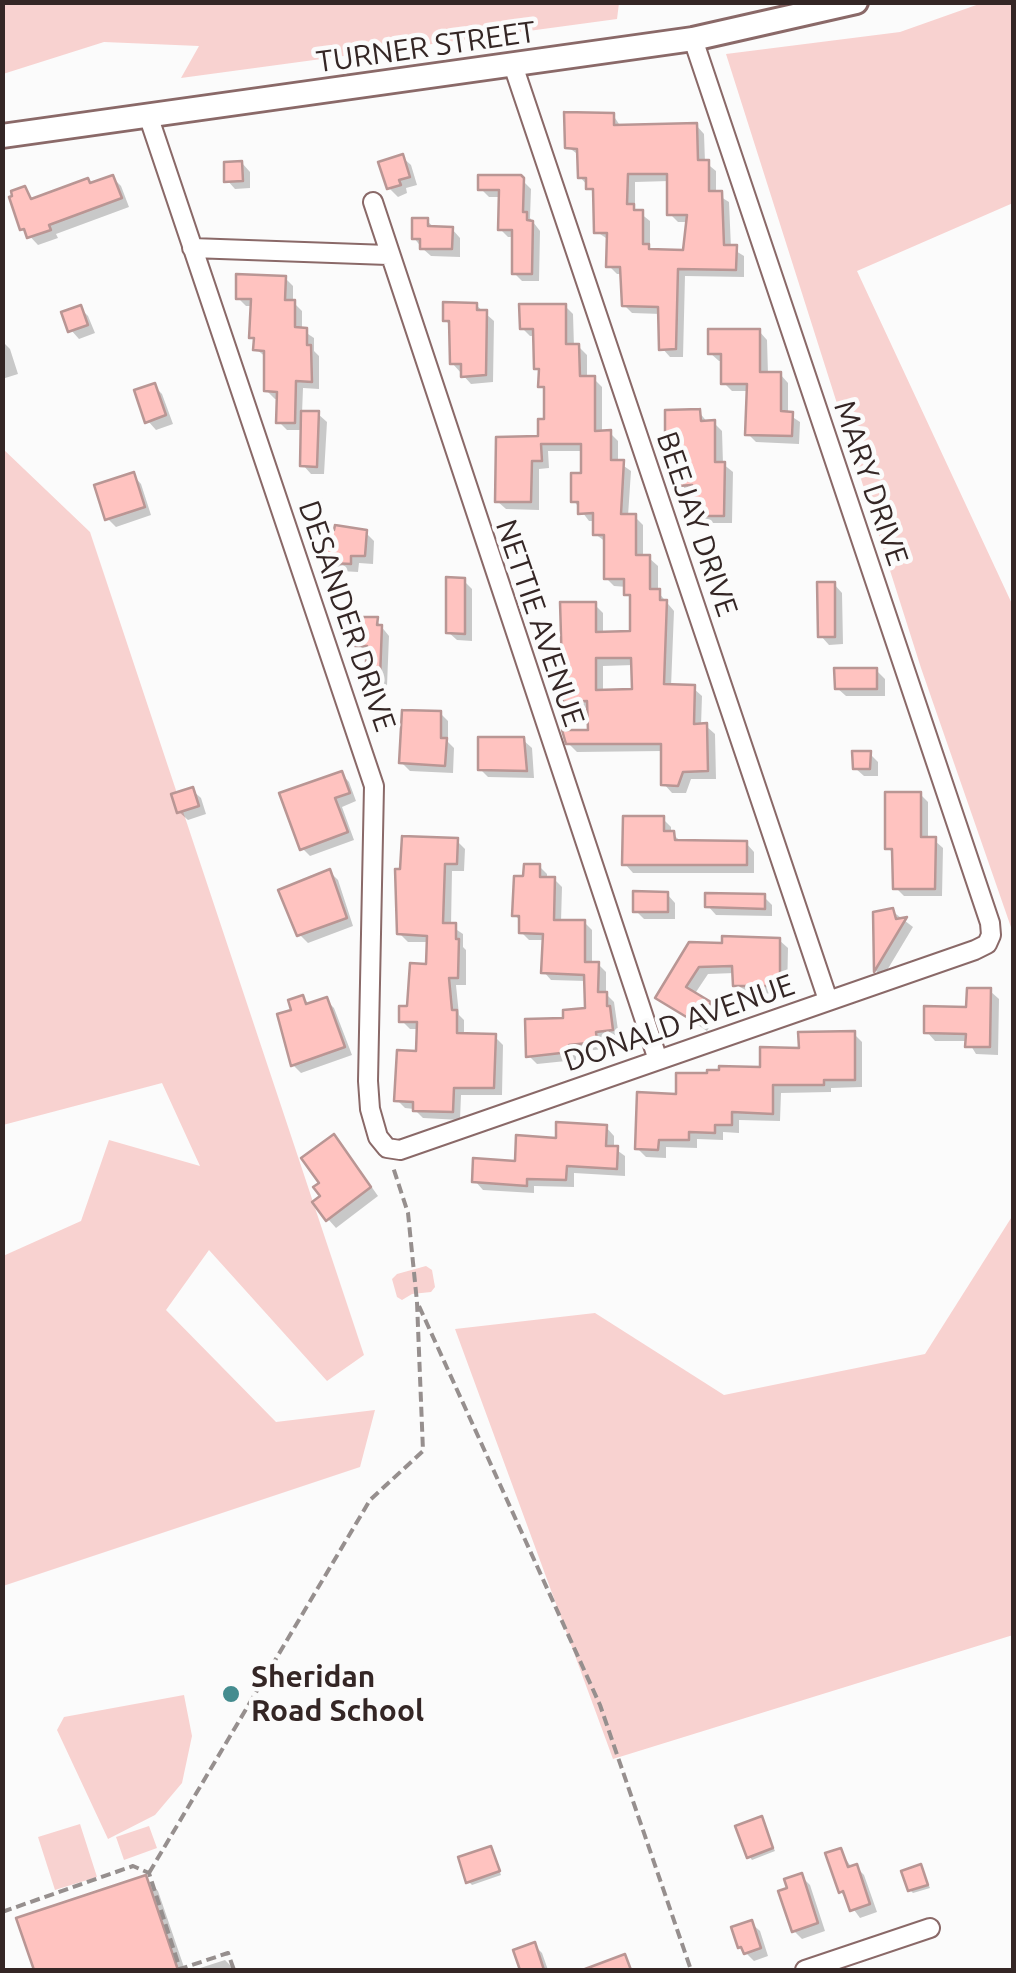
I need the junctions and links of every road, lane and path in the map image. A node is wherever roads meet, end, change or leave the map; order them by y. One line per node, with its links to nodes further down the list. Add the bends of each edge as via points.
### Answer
1 (856, 2): 2 (street, TURNER STREET)
2 (693, 39): 3 (street, TURNER STREET); 9 (street, MARY DRIVE, via 990,923)
3 (513, 65): 4 (street, TURNER STREET); 10 (street, BEEJAY DRIVE)
4 (149, 118): 5 (street, TURNER STREET); 7 (street, DESANDER DRIVE)
5 (2, 136)
6 (372, 202): 8 (street, NETTIE AVENUE)
7 (192, 248): 8 (street); 12 (street, DESANDER DRIVE, via 374,786 368,1081 374,1123)
8 (388, 255): 11 (street, NETTIE AVENUE)
9 (987, 944): 10 (street, DONALD AVENUE)
10 (828, 1000): 11 (street, DONALD AVENUE)
11 (658, 1060): 12 (street, DONALD AVENUE, via 400,1150)
12 (387, 1148): 13 (path, via 408,1214)
13 (417, 1302): 14 (path, via 424,1451 370,1500); 18 (path, via 600,1705)
14 (149, 1873): 15 (path, via 133,1866); 17 (path, via 180,1970 228,1953)
15 (2, 1912)
16 (930, 1928): 19 (street)
17 (234, 1970)
18 (692, 1970)
19 (805, 1970)

